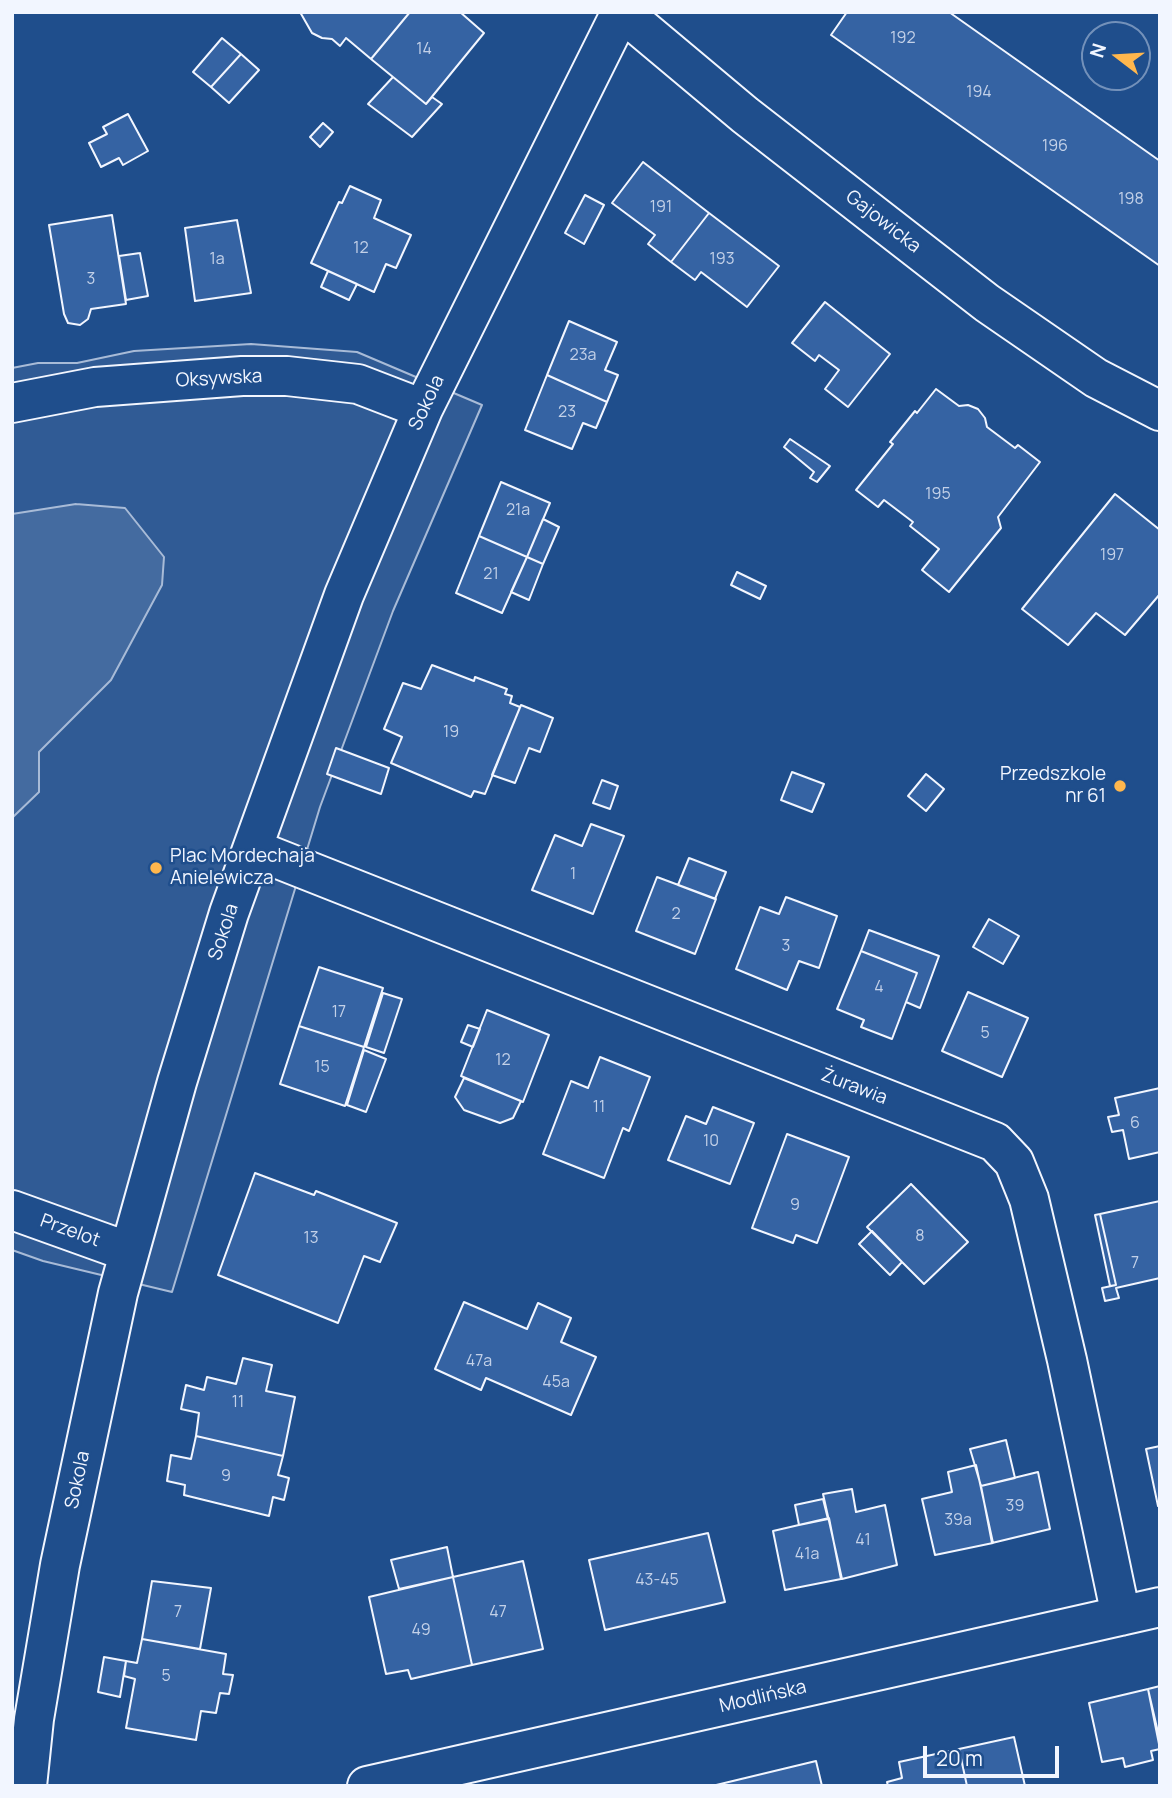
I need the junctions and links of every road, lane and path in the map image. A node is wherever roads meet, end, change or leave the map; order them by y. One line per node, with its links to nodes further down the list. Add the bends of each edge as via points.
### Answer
1 (622, 12): 3 (street, Sokola); 4 (street, Gajowicka, via 745,115 987,303 1096,378)
2 (12, 403): 3 (street, Oksywska, via 96,387 287,376 358,384)
3 (424, 409): 5 (street, Sokola, via 344,595)
4 (1160, 411)
5 (253, 849): 7 (street, Sokola, via 229,913); 9 (street, Żurawia, via 995,1142 1014,1162 1029,1199)
6 (12, 1210): 7 (street, Przelot)
7 (129, 1252): 10 (street, Sokola, via 60,1565)
8 (1160, 1608): 9 (street, Modlińska)
9 (1121, 1616): 11 (street, Modlińska)
10 (27, 1786)
11 (367, 1786)

